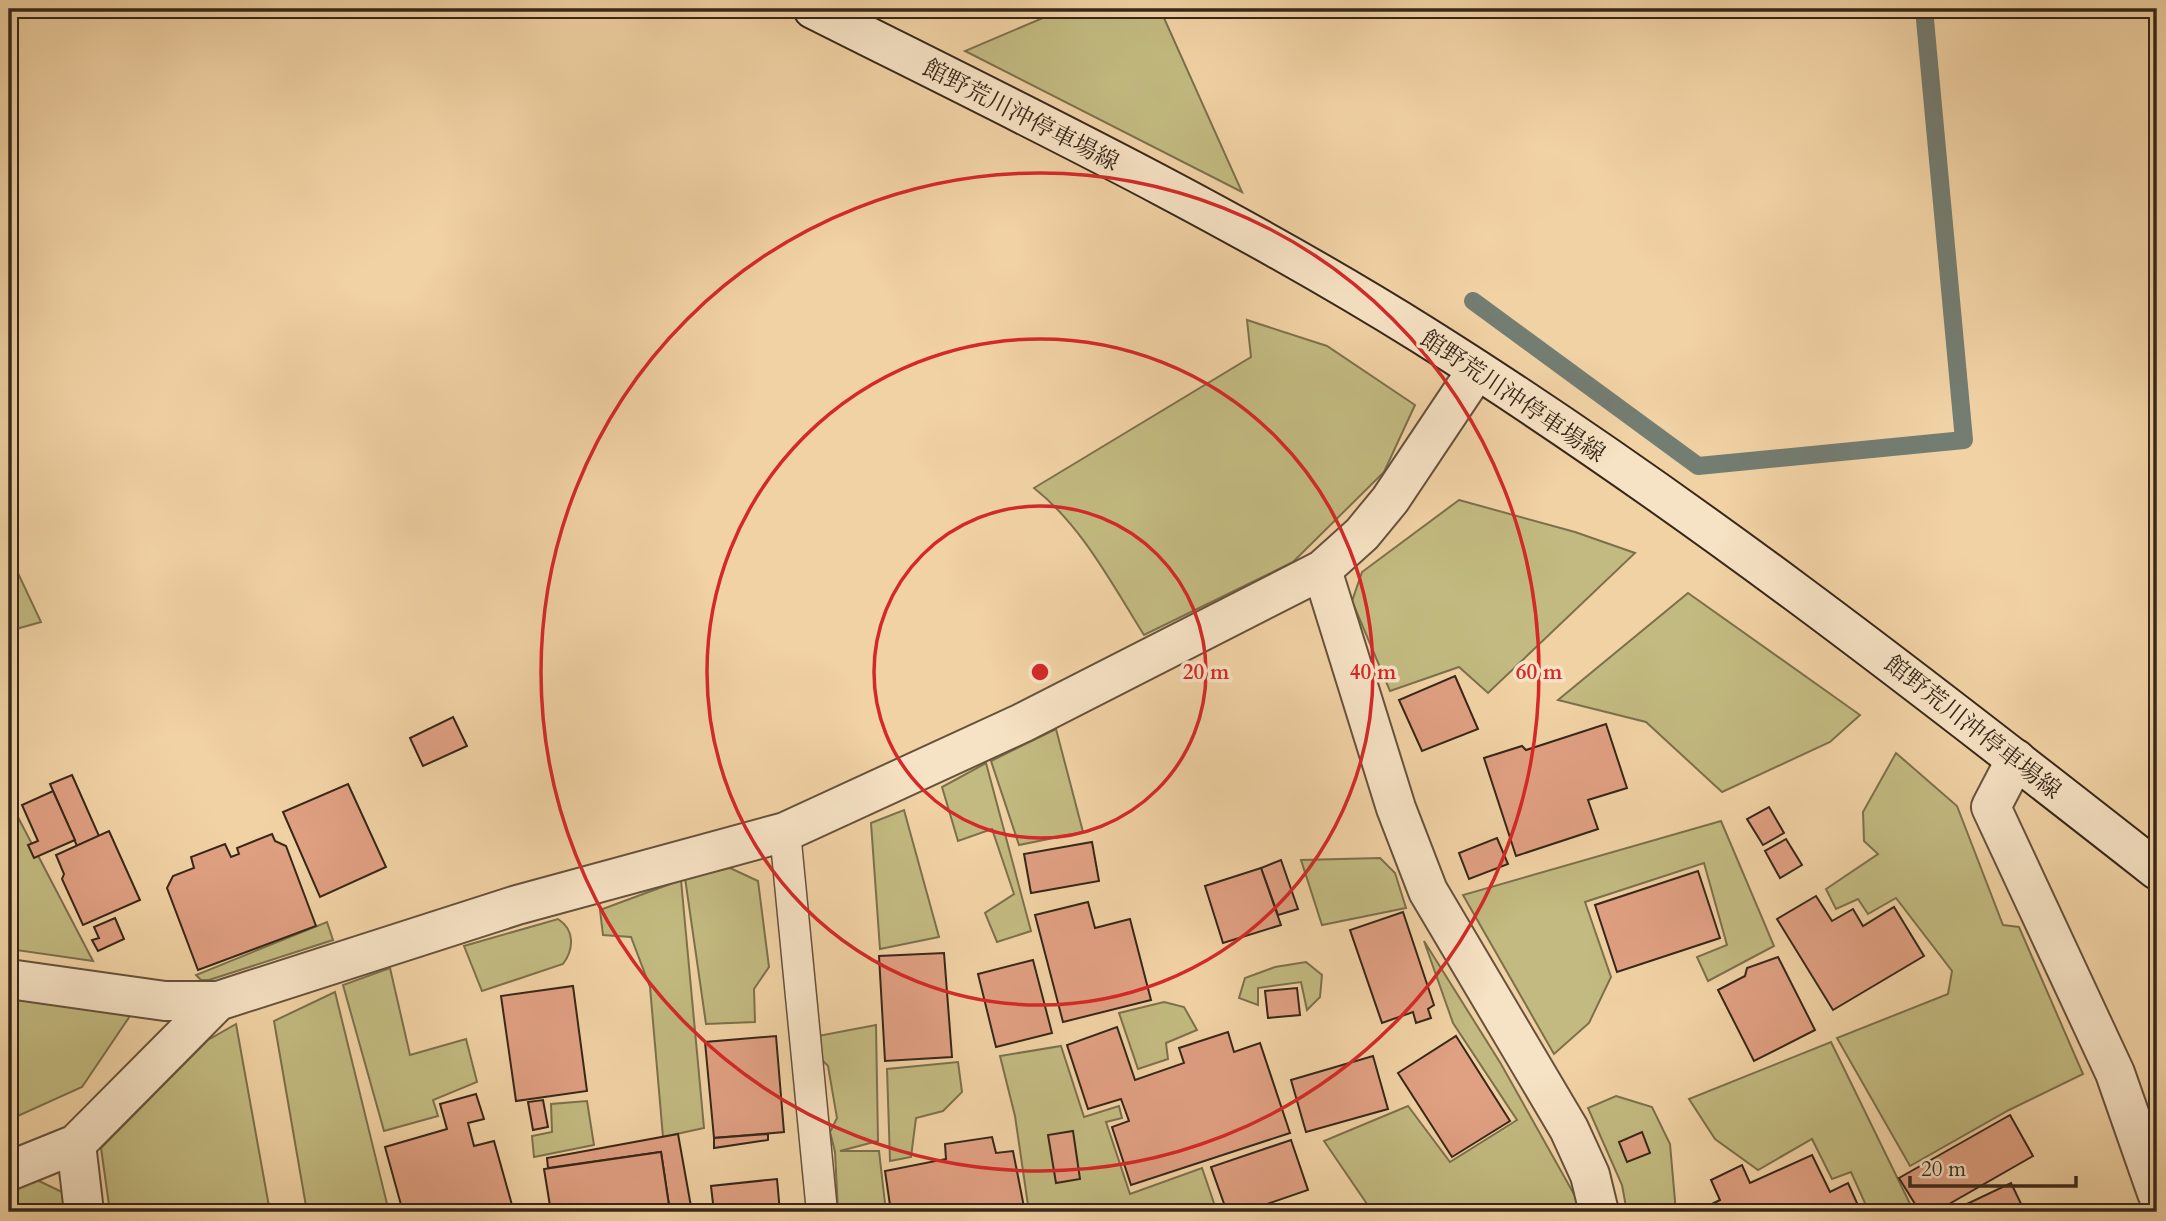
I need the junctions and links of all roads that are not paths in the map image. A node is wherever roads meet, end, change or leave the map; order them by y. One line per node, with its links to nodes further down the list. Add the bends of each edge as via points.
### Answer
1 (813, 9): 2 (street, 館野荒川沖停車場線, via 1293,258)
2 (1476, 370): 3 (street, via 1390,500 1362,534); 4 (street, 館野荒川沖停車場線, via 1708,527)
3 (1322, 570): 5 (street, via 1022,723); 14 (street, via 1396,808 1427,891 1569,1129 1590,1175)
4 (2016, 760): 6 (street, 館野荒川沖停車場線); 11 (street, via 1991,807 2115,1073)
5 (785, 832): 8 (street, via 517,905); 13 (lane)
6 (2157, 870)
7 (9, 979): 8 (street, via 165,1001)
8 (218, 1001): 9 (street)
9 (76, 1144): 10 (street); 12 (street)
10 (9, 1171)
11 (2157, 1193)
12 (84, 1212)
13 (822, 1212)
14 (1599, 1212)

